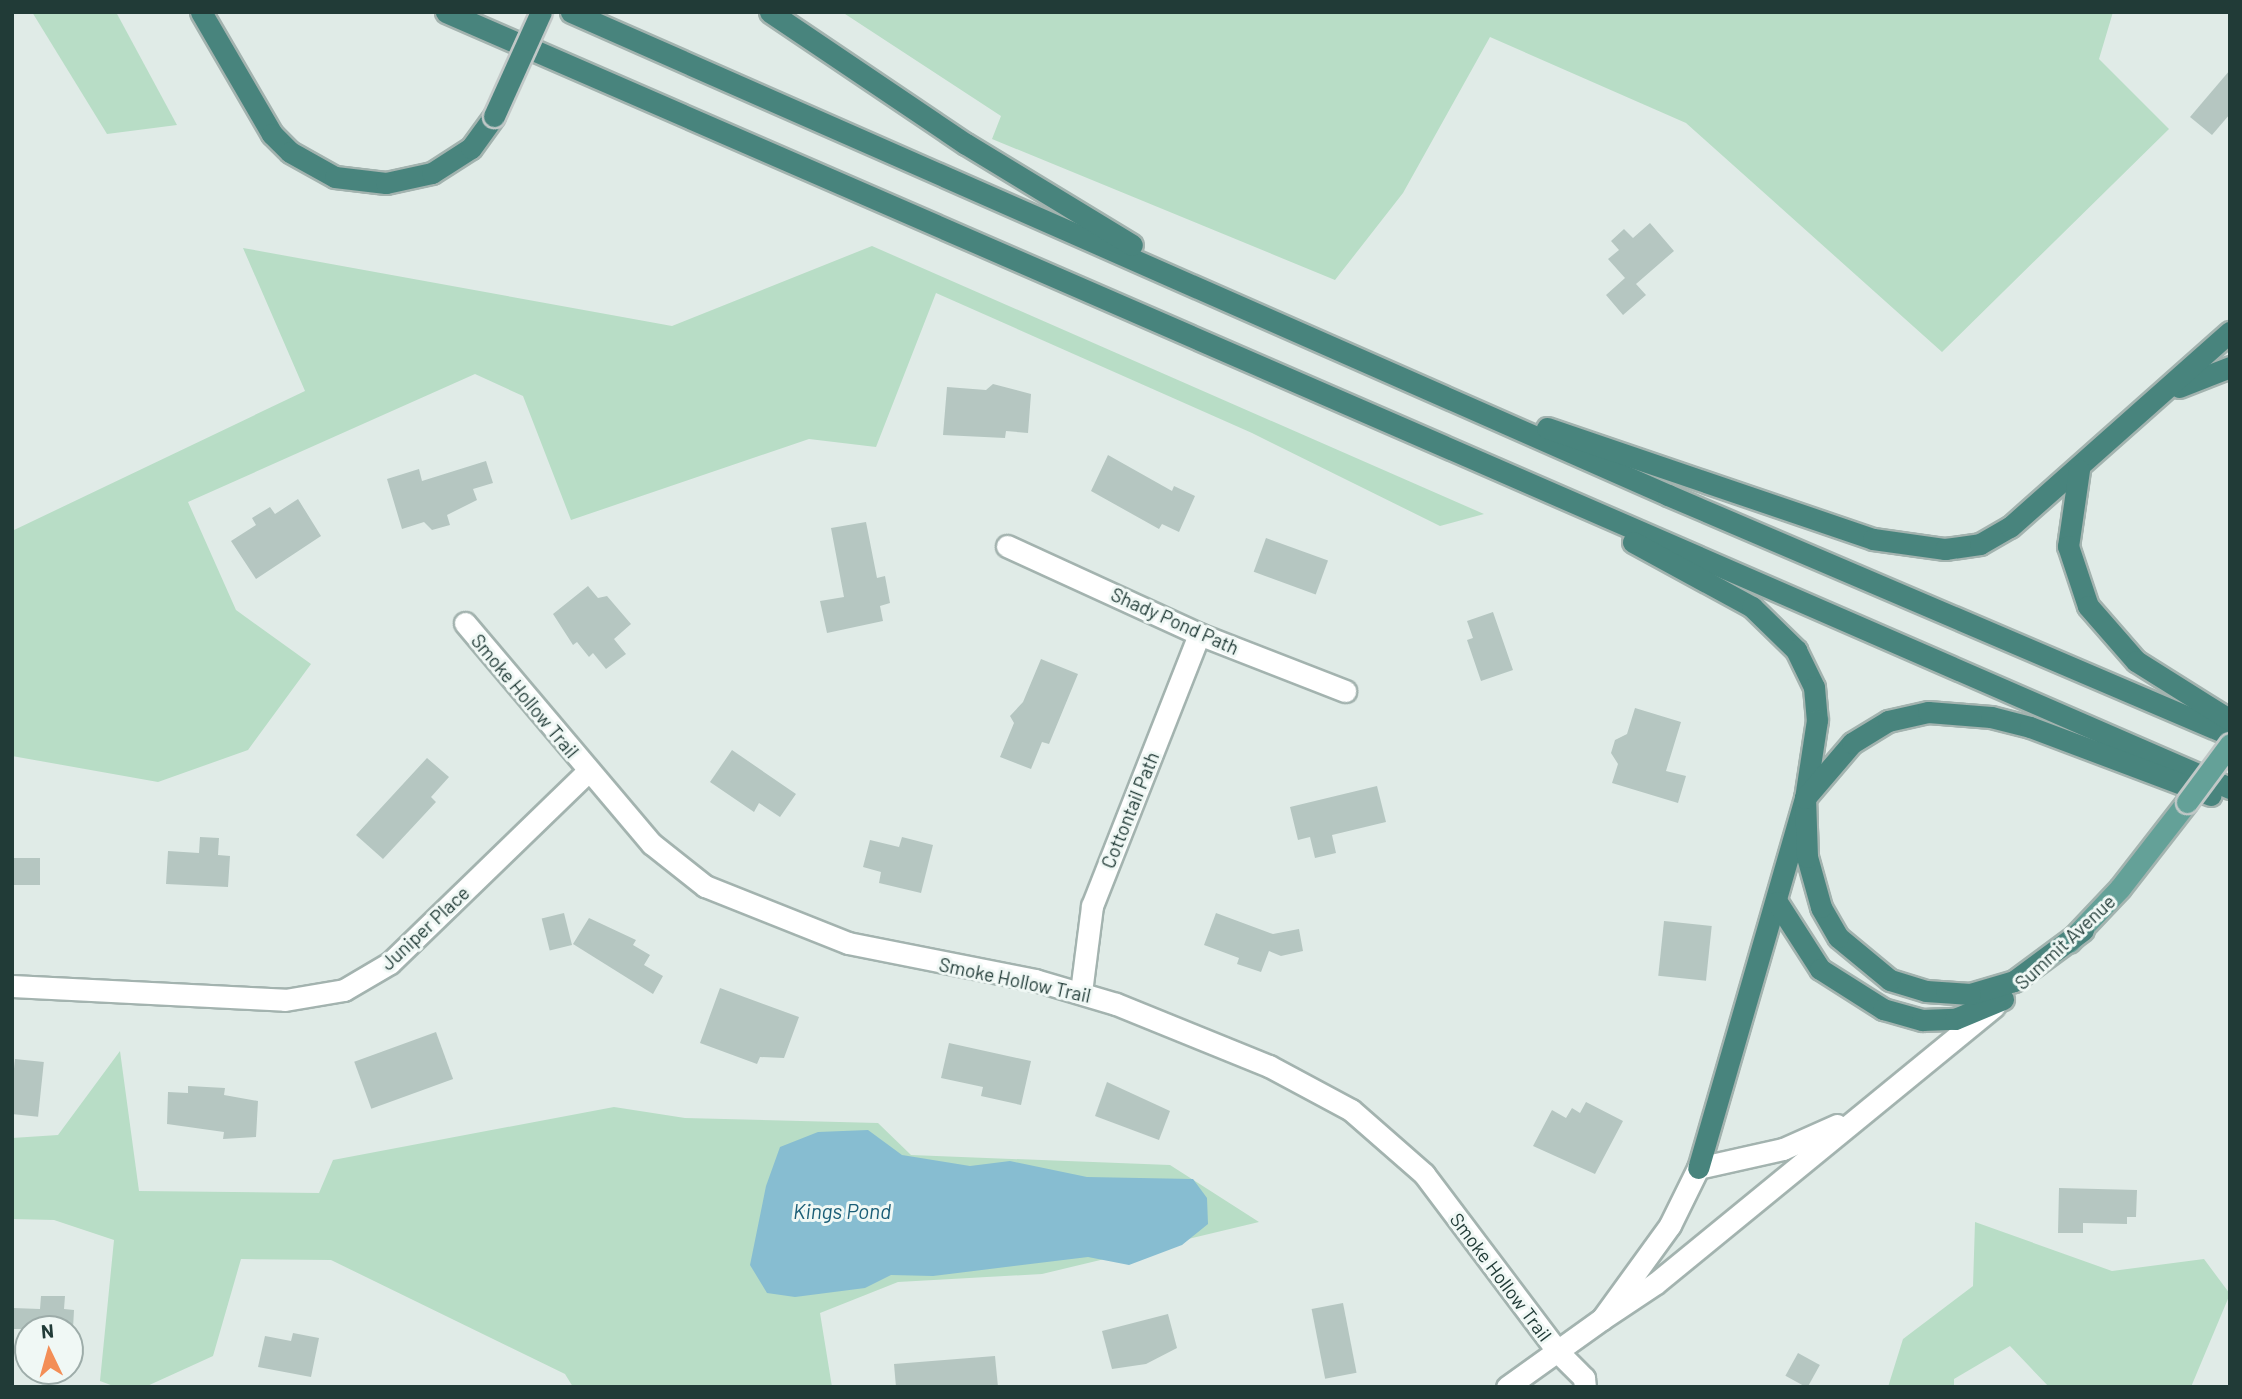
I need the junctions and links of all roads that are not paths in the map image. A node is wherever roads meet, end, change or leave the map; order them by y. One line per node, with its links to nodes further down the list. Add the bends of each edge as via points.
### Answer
1 (201, 12): 3 (highway, bridge, via 272,134 289,152 335,177 386,183 432,173 471,148 494,116)
2 (446, 12): 11 (highway)
3 (541, 12)
4 (571, 12): 6 (highway)
5 (770, 12): 6 (highway, via 976,150)
6 (1221, 297): 9 (highway)
7 (2228, 335): 10 (highway)
8 (2230, 367): 10 (highway)
9 (1390, 372): 12 (highway, via 1711,486 1914,547 1980,544); 18 (highway)
10 (2159, 397): 12 (highway)
11 (1430, 443): 21 (highway); 22 (highway, via 1714,581 1778,628 1796,650 1814,687 1817,720)
12 (2079, 471): 17 (highway, via 2068,546 2088,606 2136,661)
13 (1007, 545): 15 (street, Shady Pond Path)
14 (465, 623): 20 (street, Smoke Hollow Trail)
15 (1199, 634): 16 (street, Shady Pond Path); 27 (street, Cottontail Path, via 1092,906)
16 (1345, 691)
17 (2230, 720)
18 (2230, 735)
19 (2230, 744): 25 (main road, Summit Avenue, bridge)
20 (588, 771): 26 (street, Juniper Place, via 390,963 344,990 285,1000); 27 (street, Smoke Hollow Trail, via 676,866 739,903 859,946)
21 (2230, 788)
22 (1805, 798): 23 (highway, via 1852,743 1888,721 1959,712 2030,727); 24 (highway); 25 (highway, via 1807,858 1821,907 1838,937 1890,980 1926,991 1970,994 2014,981)
23 (2230, 802)
24 (1777, 902): 28 (highway, via 1819,970 1882,1009 1922,1020 1955,1019); 30 (highway)
25 (2083, 930): 28 (main road, Summit Avenue)
26 (12, 986)
27 (1081, 992): 32 (street, Smoke Hollow Trail, via 1269,1066 1351,1110 1424,1174)
28 (2003, 999): 29 (street, Summit Avenue)
29 (1867, 1108): 30 (street, Summit Avenue, via 1783,1149); 31 (street, Summit Avenue, via 1656,1283)
30 (1698, 1168): 31 (street, Summit Avenue, via 1670,1225)
31 (1602, 1319): 32 (street, Summit Avenue)
32 (1558, 1352): 33 (street, Summit Avenue); 34 (street, Smoke Hollow Trail, via 1584,1378)
33 (1507, 1387)
34 (1585, 1387)

